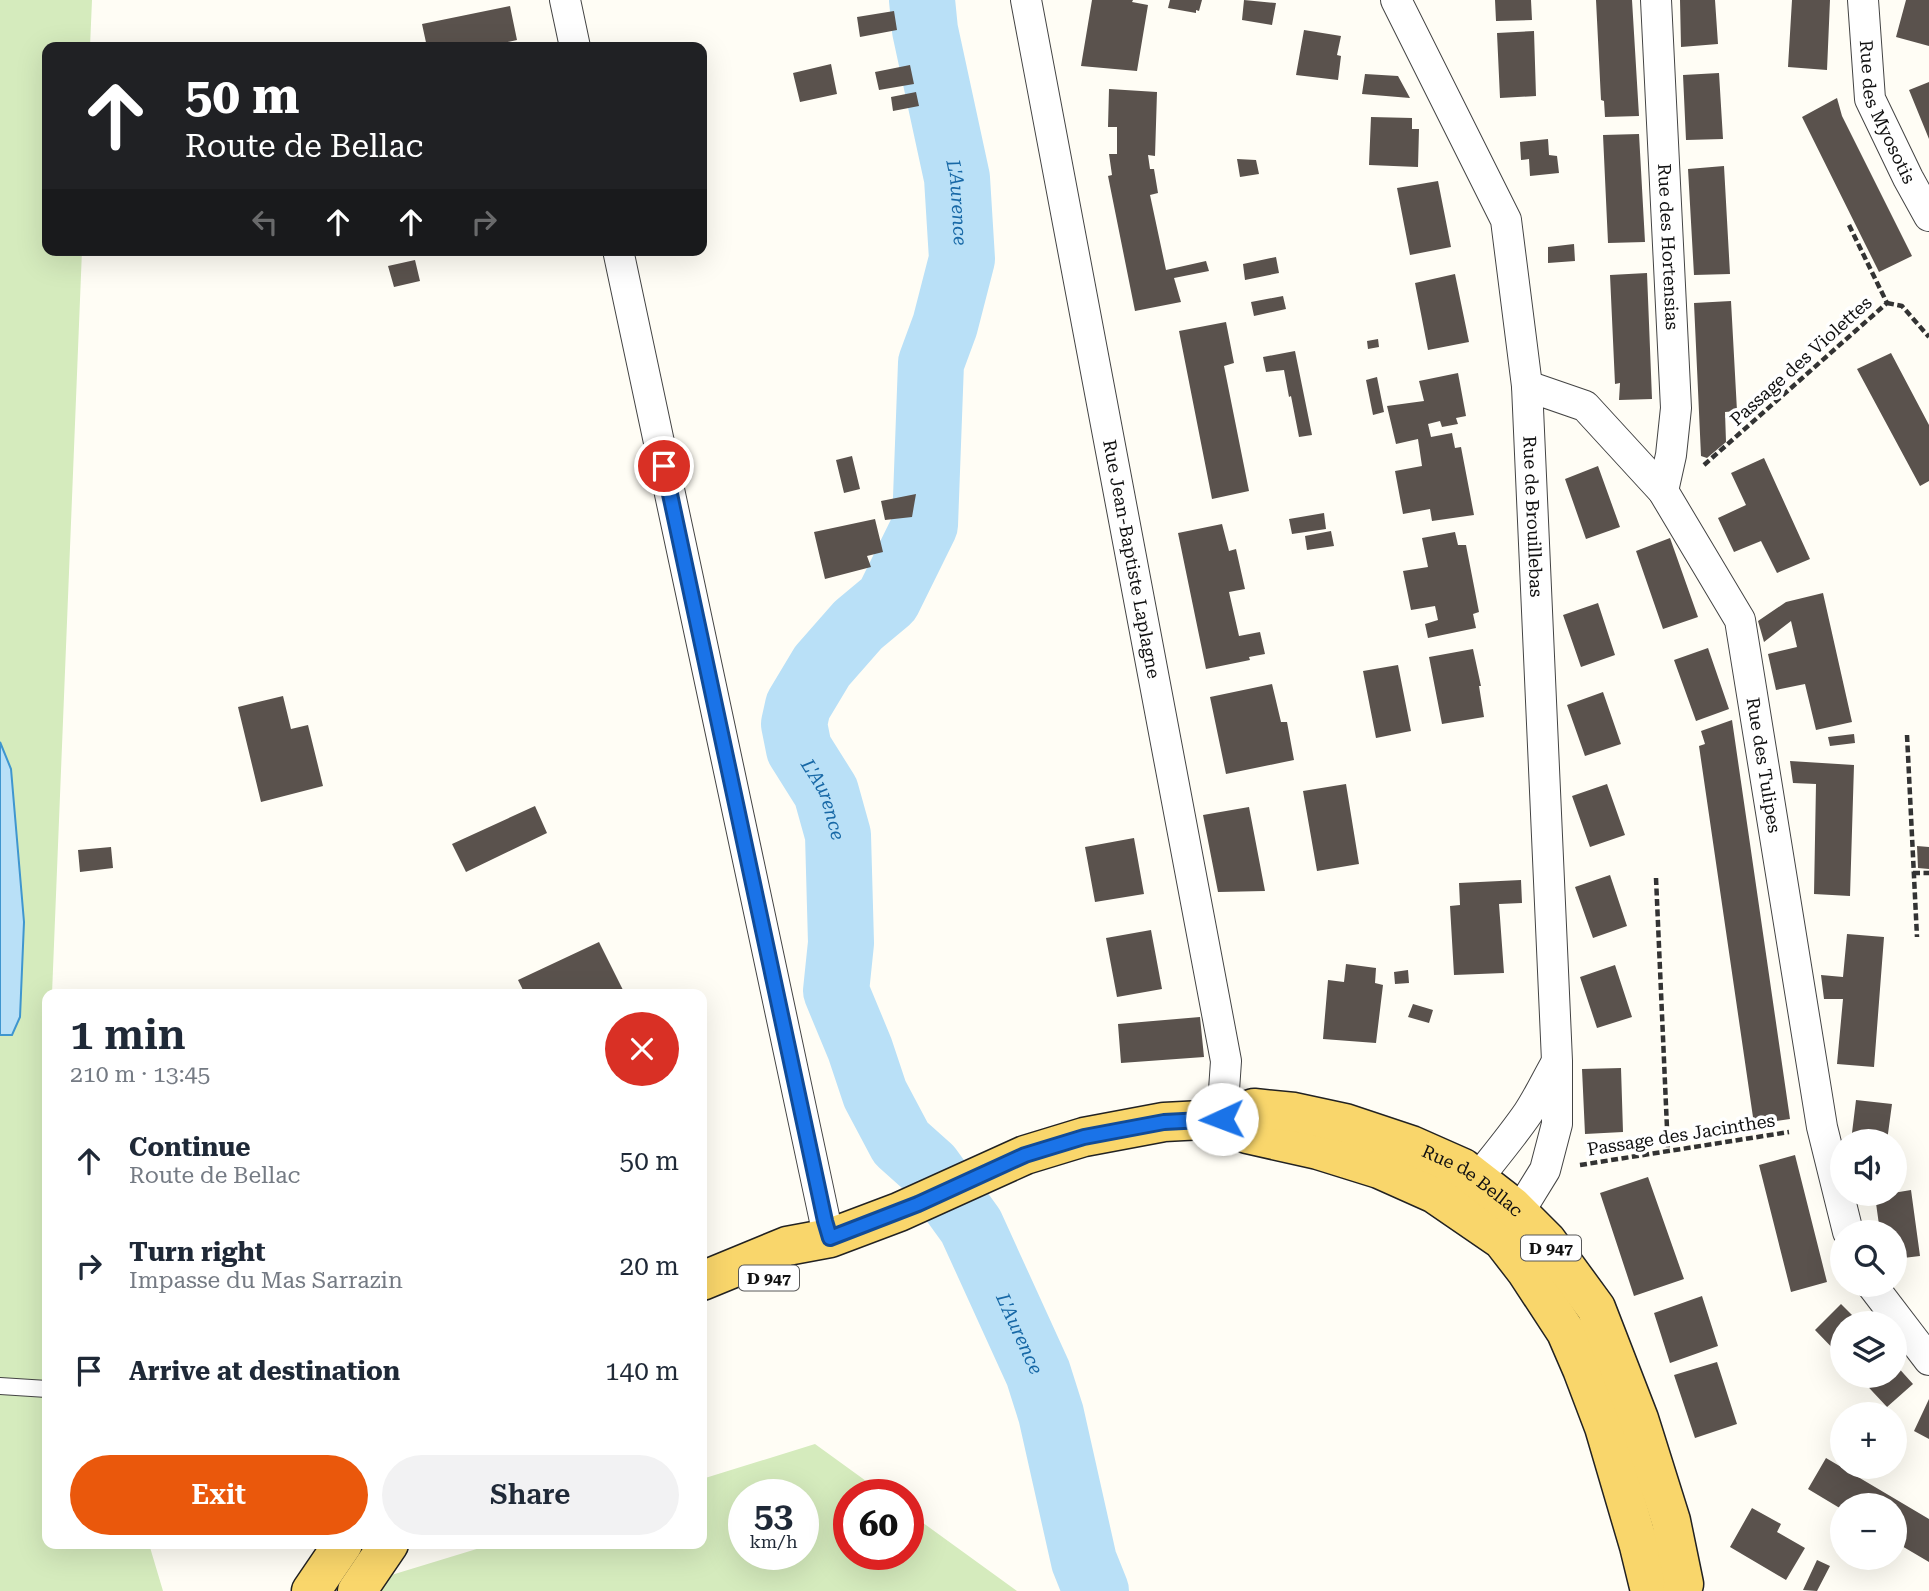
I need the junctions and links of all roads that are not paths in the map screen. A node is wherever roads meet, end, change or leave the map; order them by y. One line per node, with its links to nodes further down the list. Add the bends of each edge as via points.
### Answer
1 (565, 0): 6 (street)
2 (1026, 0): 12 (street, Rue Jean-Baptiste Laplagne, via 1226,1061)
3 (1396, 0): 9 (street, Rue de Brouillebas, via 1506,220)
4 (1656, 0): 10 (street, Rue des Hortensias, via 1676,408)
5 (1863, 0): 7 (street, Rue des Myosotis, via 1870,99)
6 (574, 42)
7 (1929, 216)
8 (619, 256): 16 (street)
9 (1527, 386): 10 (street, Rue des Tulipes, via 1585,405); 11 (street, Rue de Brouillebas)
10 (1663, 491): 14 (street, Rue des Tulipes, via 1740,620 1822,1127)
11 (1557, 1061): 13 (street, via 1530,1110); 15 (street, Rue de Brouillebas, via 1557,1124 1545,1170)
12 (1222, 1119): 13 (main road, Rue de Bellac / D 947, via 1247,1134 1379,1169 1435,1194); 16 (main road, D 947, via 1164,1122 1084,1137 1025,1155)
13 (1466, 1193): 15 (main road, Rue de Bellac / D 947)
14 (1845, 1220)
15 (1510, 1226): 23 (main road, D 947, via 1526,1271 1566,1332 1582,1369 1604,1427); 24 (main road, Rue de Bellac / D 947, via 1547,1241 1596,1308 1667,1508)
16 (830, 1238): 17 (main road, D 947, via 787,1246); 19 (main road, D 947, via 796,1266)
17 (707, 1279)
18 (1881, 1297): 20 (street)
19 (707, 1307)
20 (1929, 1360)
21 (0, 1386): 22 (lane)
22 (42, 1389)
23 (1650, 1591)
24 (1682, 1591)

